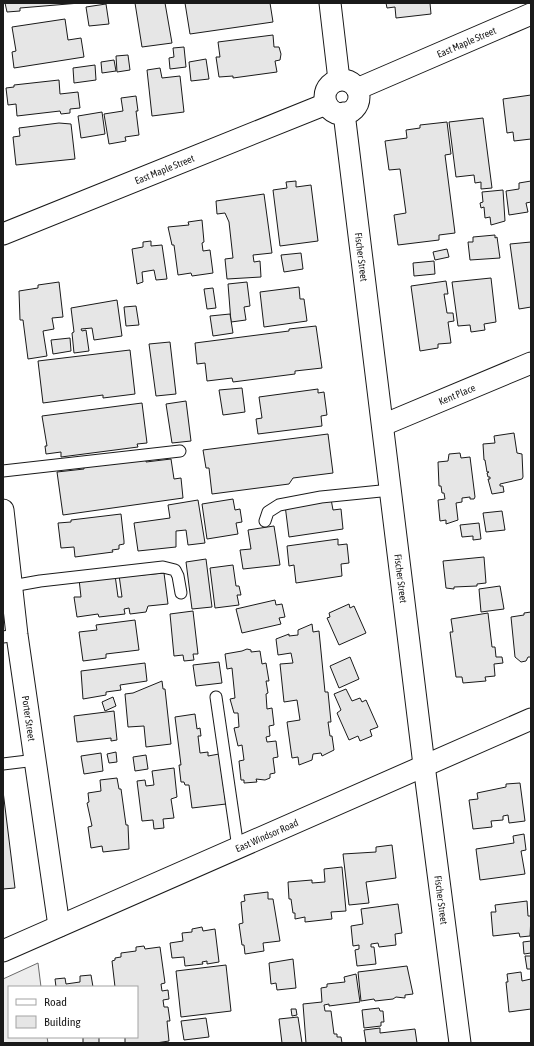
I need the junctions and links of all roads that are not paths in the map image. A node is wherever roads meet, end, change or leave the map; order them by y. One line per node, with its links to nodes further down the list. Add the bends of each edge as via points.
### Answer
1 (330, 3): 3 (street)
2 (531, 14): 3 (street, East Maple Street)
3 (348, 85): 4 (street, via 334,82 327,89 325,99); 4 (street, via 358,100 357,105 349,112)
4 (335, 108): 5 (street, East Maple Street); 7 (street, Fischer Street)
5 (3, 234)
6 (531, 363): 7 (street, Kent Place)
7 (383, 425): 10 (street, Fischer Street)
8 (180, 451): 9 (lane)
9 (3, 471)
10 (391, 490): 12 (lane, via 279,504 268,512); 20 (street, Fischer Street)
11 (3, 510): 13 (street, Porter Street)
12 (265, 521)
13 (12, 586): 14 (lane, via 163,567 175,570); 15 (street, Porter Street)
14 (181, 593)
15 (10, 636): 18 (street, Porter Street)
16 (216, 697): 21 (lane)
17 (531, 719): 20 (street, East Windsor Road)
18 (36, 760): 19 (lane); 22 (street, Porter Street)
19 (3, 764)
20 (424, 765): 21 (street, East Windsor Road); 24 (street, Fischer Street)
21 (238, 848): 22 (street, East Windsor Road)
22 (59, 926): 23 (street, East Windsor Road)
23 (3, 951)
24 (460, 1043)

